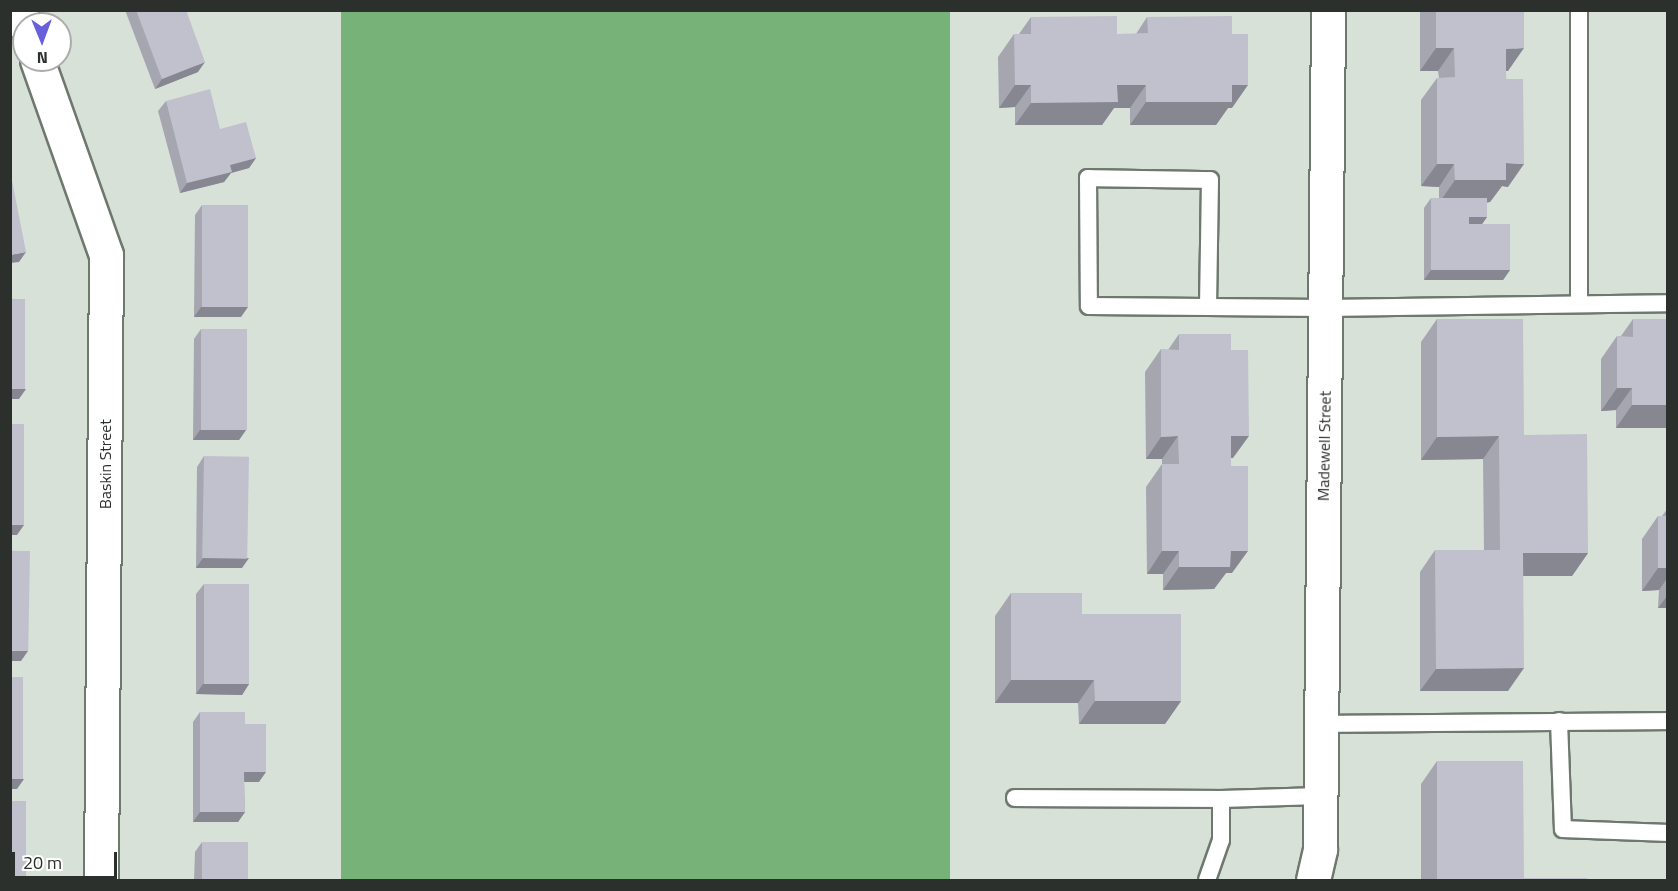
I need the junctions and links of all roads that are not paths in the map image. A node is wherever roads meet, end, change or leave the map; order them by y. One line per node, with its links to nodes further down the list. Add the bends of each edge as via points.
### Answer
1 (1328, 10): 7 (street, Madewell Street)
2 (1579, 10): 5 (lane)
3 (41, 72): 15 (street, Baskin Street, via 106,255)
4 (1668, 303): 5 (lane)
5 (1579, 304): 7 (lane)
6 (1208, 307): 6 (lane, via 1089,306 1088,178 1210,180); 7 (lane)
7 (1325, 308): 10 (street, Madewell Street)
8 (1668, 720): 9 (lane)
9 (1559, 722): 10 (lane); 14 (lane, via 1563,829)
10 (1321, 724): 11 (street, Madewell Street)
11 (1320, 796): 13 (lane); 17 (street, Madewell Street, via 1320,849)
12 (1015, 798): 13 (lane)
13 (1221, 799): 16 (lane, via 1221,840)
14 (1668, 833)
15 (101, 880)
16 (1207, 880)
17 (1313, 880)

